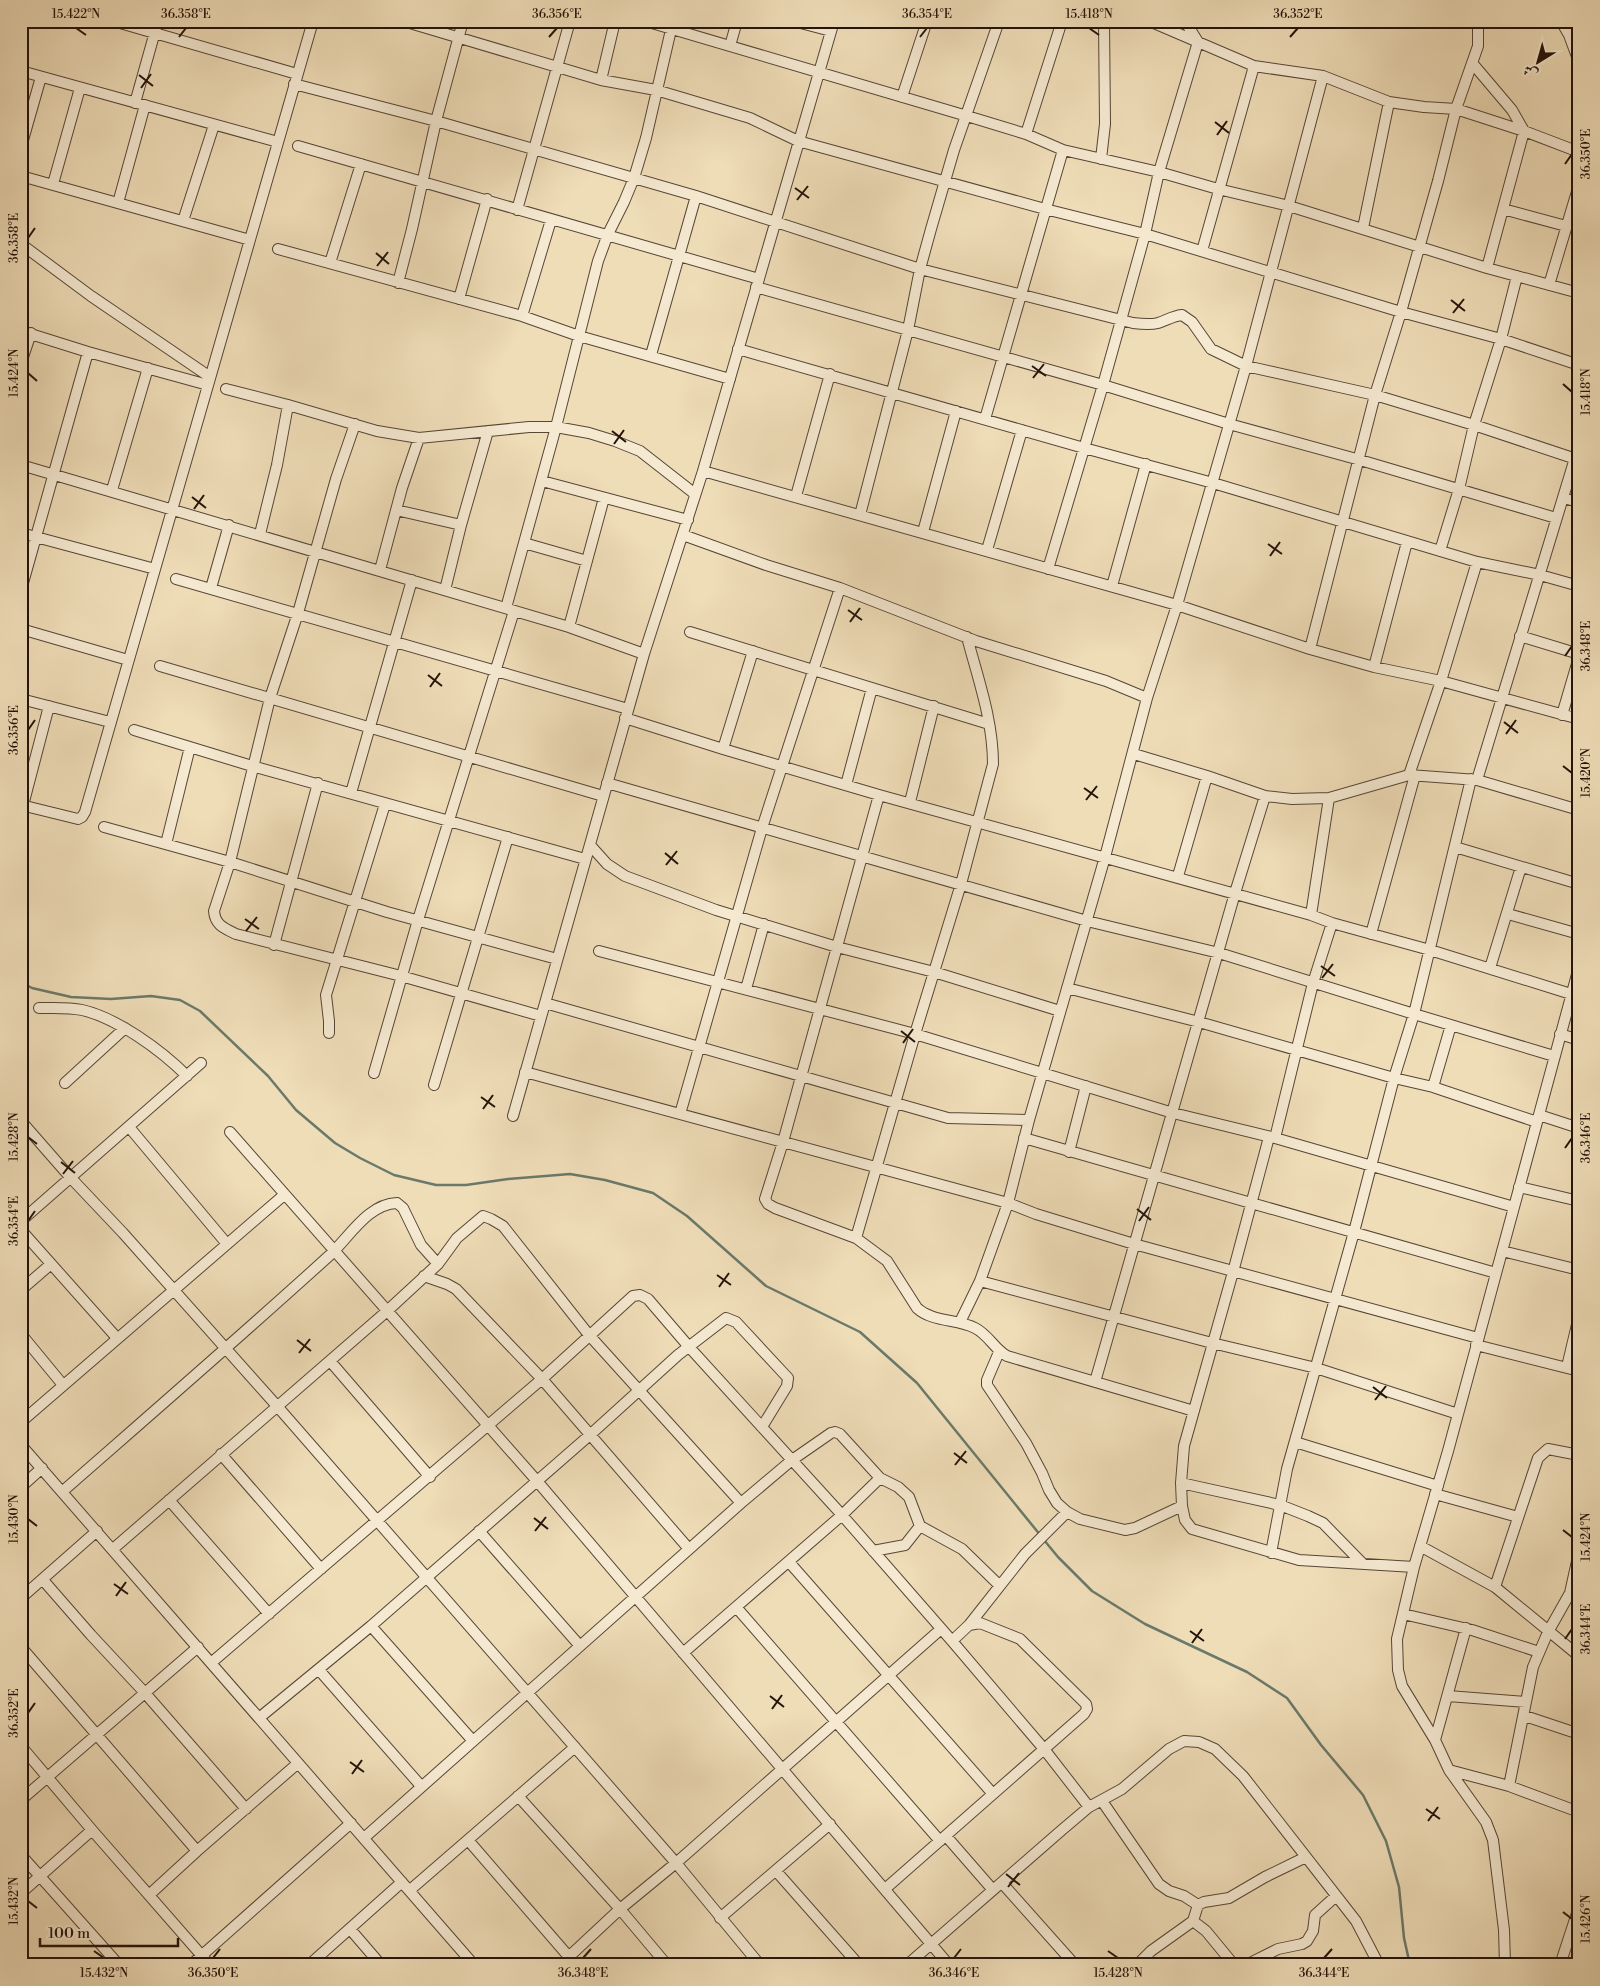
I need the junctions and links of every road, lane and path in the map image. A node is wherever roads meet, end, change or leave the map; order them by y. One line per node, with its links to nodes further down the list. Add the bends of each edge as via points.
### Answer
1 (113, 21): 21 (street)
2 (158, 21): 21 (street)
3 (313, 21): 35 (street)
4 (403, 21): 23 (street)
5 (463, 21): 23 (street)
6 (570, 21): 29 (street)
7 (615, 21): 36 (street)
8 (645, 21): 19 (street)
9 (737, 21): 26 (street)
10 (793, 21): 20 (street)
11 (927, 21): 39 (street)
12 (999, 21): 44 (street)
13 (1062, 21): 48 (street)
14 (1104, 21): 56 (street, via 1105,124)
15 (1149, 21): 24 (street)
16 (1185, 21): 24 (street)
17 (1478, 21): 28 (street, via 1478,46)
18 (1561, 21): 22 (street)
19 (672, 25): 26 (street); 38 (street)
20 (832, 26): 32 (street)
21 (154, 33): 35 (street); 41 (street)
22 (1569, 36): 25 (street); 27 (street)
23 (459, 38): 29 (street); 45 (street)
24 (1198, 42): 30 (street); 58 (street)
25 (1579, 43)
26 (730, 46): 32 (street)
27 (1579, 62)
28 (1473, 64): 43 (street); 47 (street, via 1512,110)
29 (558, 66): 36 (street); 53 (street)
30 (1254, 66): 33 (street); 65 (street)
31 (21, 71): 34 (street)
32 (818, 73): 39 (street); 49 (street)
33 (1323, 76): 40 (street); 69 (street)
34 (41, 77): 37 (street); 51 (street)
35 (296, 79): 45 (street); 50 (street)
36 (601, 80): 38 (street)
37 (80, 88): 41 (street); 63 (street)
38 (656, 90): 49 (street, via 750,118); 60 (street)
39 (902, 97): 44 (street)
40 (1389, 102): 43 (street); 77 (street)
41 (135, 103): 42 (street)
42 (146, 106): 46 (street); 68 (street)
43 (1456, 109): 47 (street); 82 (street)
44 (968, 116): 48 (street); 61 (street)
45 (436, 121): 53 (street); 62 (street)
46 (214, 124): 50 (street); 74 (street)
47 (1524, 130): 55 (street); 71 (street)
48 (1026, 134): 54 (street)
49 (798, 141): 61 (street); 75 (street)
50 (278, 142): 80 (street)
51 (21, 146)
52 (298, 146): 57 (street)
53 (535, 149): 60 (street); 72 (street)
54 (1062, 150): 56 (street); 70 (street)
55 (1579, 152)
56 (1101, 160): 58 (street)
57 (360, 164): 62 (street); 86 (street)
58 (1159, 172): 65 (street); 79 (street)
59 (21, 176): 63 (street)
60 (634, 178): 66 (street); 78 (street)
61 (945, 181): 70 (street); 88 (street)
62 (423, 182): 67 (street); 91 (street)
63 (53, 184): 68 (street)
64 (1579, 185): 76 (street)
65 (1218, 189): 69 (street); 84 (street)
66 (696, 196): 75 (street); 85 (street)
67 (487, 200): 72 (street); 96 (street)
68 (118, 203): 74 (street)
69 (1289, 206): 77 (street); 89 (street)
70 (1045, 209): 79 (street); 95 (street)
71 (1503, 209): 76 (street); 87 (street)
72 (517, 210): 73 (street)
73 (551, 220): 78 (street); 98 (street)
74 (183, 221): 80 (street)
75 (774, 222): 88 (street); 92 (street)
76 (1566, 226): 93 (street)
77 (1362, 228): 82 (street)
78 (608, 234): 85 (street); 102 (street)
79 (1145, 234): 84 (street); 99 (street)
80 (250, 240): 114 (street)
81 (21, 244): 114 (street)
82 (1419, 247): 87 (street); 97 (street)
83 (278, 249): 86 (street)
84 (1202, 252): 89 (street)
85 (679, 256): 92 (street); 106 (street)
86 (330, 263): 91 (street)
87 (1487, 268): 90 (street)
88 (920, 270): 95 (street); 100 (street)
89 (1271, 272): 97 (street); 110 (street)
90 (1517, 276): 93 (street); 103 (street)
91 (398, 283): 96 (street)
92 (758, 283): 100 (street); 104 (street)
93 (1549, 285): 94 (street)
94 (1579, 293)
95 (1020, 294): 99 (street); 107 (street)
96 (459, 300): 98 (street)
97 (1401, 312): 103 (street); 118 (street)
98 (522, 316): 102 (street)
99 (1122, 320): 110 (street, via 1147,324 1182,315 1192,322 1211,349); 115 (street)
100 (908, 330): 107 (street); 117 (street)
101 (26, 332): 105 (street); 108 (street)
102 (579, 336): 106 (street); 125 (street)
103 (1501, 339): 109 (street); 124 (street)
104 (738, 349): 112 (street); 113 (street)
105 (88, 352): 111 (street); 136 (street)
106 (651, 355): 113 (street)
107 (1002, 356): 115 (street); 121 (street)
108 (21, 363)
109 (1579, 365)
110 (1246, 366): 118 (street); 123 (street)
111 (148, 368): 114 (street); 140 (street)
112 (830, 374): 117 (street); 142 (street)
113 (730, 379): 135 (street)
114 (209, 381): 146 (street)
115 (1103, 385): 123 (street); 130 (street)
116 (226, 389): 119 (street)
117 (893, 392): 120 (street); 148 (street)
118 (1376, 395): 124 (street); 131 (street)
119 (288, 405): 122 (street); 156 (street)
120 (956, 411): 121 (street); 154 (street)
121 (985, 419): 126 (street)
122 (355, 424): 128 (street); 162 (street)
123 (1229, 424): 131 (street); 138 (street)
124 (1474, 425): 132 (street); 139 (street)
125 (556, 427): 127 (street); 137 (street); 141 (street, via 589,433 640,452)
126 (1022, 430): 130 (street); 161 (street)
127 (488, 431): 128 (street); 153 (street)
128 (419, 438): 147 (street)
129 (1579, 444): 132 (street)
130 (1084, 448): 133 (street); 167 (street)
131 (1360, 460): 139 (street); 151 (street)
132 (1577, 460): 144 (street)
133 (1146, 464): 138 (street); 172 (street)
134 (21, 465): 136 (street)
135 (703, 471): 141 (street); 142 (street)
136 (54, 474): 140 (street); 158 (street)
137 (542, 481): 143 (street); 160 (street)
138 (1213, 483): 151 (street); 178 (street)
139 (1458, 489): 149 (street); 163 (street)
140 (112, 490): 146 (street)
141 (695, 494): 150 (street)
142 (796, 496): 148 (street)
143 (604, 498): 150 (street); 164 (street)
144 (1563, 498): 145 (street); 149 (street)
145 (1579, 502)
146 (172, 508): 152 (street); 166 (street)
147 (396, 510): 153 (street); 168 (street)
148 (860, 515): 154 (street)
149 (1556, 518): 169 (street)
150 (688, 520): 157 (street)
151 (1342, 522): 159 (street); 187 (street)
152 (229, 525): 156 (street); 174 (street)
153 (461, 525): 177 (street)
154 (923, 532): 161 (street)
155 (21, 533): 158 (street)
156 (260, 534): 162 (street)
157 (683, 535): 175 (street); 189 (street)
158 (37, 537): 166 (street); 176 (street)
159 (1407, 542): 163 (street); 193 (street)
160 (524, 543): 164 (street); 179 (street)
161 (987, 550): 167 (street)
162 (315, 551): 168 (street); 180 (street)
163 (1440, 551): 165 (street)
164 (587, 561): 181 (street)
165 (1477, 562): 169 (street); 196 (street)
166 (154, 569): 191 (street)
167 (1048, 569): 172 (street)
168 (380, 570): 171 (street)
169 (1540, 575): 173 (street); 184 (street)
170 (176, 579): 174 (street)
171 (412, 580): 177 (street); 186 (street)
172 (1112, 586): 178 (street)
173 (1579, 586)
174 (211, 588): 180 (street)
175 (840, 588): 185 (street); 194 (street)
176 (21, 590)
177 (445, 590): 179 (street)
178 (1177, 605): 187 (street); 199 (street)
179 (510, 610): 181 (street); 195 (street)
180 (298, 613): 186 (street); 198 (street)
181 (569, 627): 189 (street)
182 (21, 629): 191 (street)
183 (690, 632): 188 (street)
184 (1520, 636): 190 (street); 200 (street)
185 (966, 638): 199 (street, via 1106,681); 208 (street)
186 (396, 642): 195 (street); 209 (street)
187 (1310, 649): 193 (street)
188 (753, 651): 194 (street); 212 (street)
189 (644, 654): 204 (street)
190 (1579, 655): 205 (street)
191 (128, 660): 207 (street)
192 (160, 666): 198 (street)
193 (1374, 667): 196 (street)
194 (813, 670): 197 (street); 216 (street)
195 (494, 671): 204 (street); 214 (street)
196 (1441, 681): 200 (street); 217 (street)
197 (872, 688): 203 (street); 222 (street)
198 (270, 698): 209 (street); 215 (street)
199 (1147, 698): 213 (street)
200 (1500, 698): 205 (street); 219 (street)
201 (21, 699): 202 (street)
202 (49, 706): 207 (street); 230 (street)
203 (934, 706): 208 (street); 228 (street)
204 (627, 714): 212 (street); 220 (street)
205 (1562, 715): 206 (street)
206 (1579, 719)
207 (110, 722): 230 (street, via 82,817 78,819)
208 (989, 724): 233 (street, via 993,764)
209 (370, 728): 214 (street); 223 (street)
210 (134, 730): 211 (street)
211 (190, 747): 215 (street); 237 (street)
212 (723, 749): 216 (street)
213 (1134, 754): 218 (street); 241 (street)
214 (469, 758): 225 (street); 232 (street)
215 (252, 766): 221 (street); 243 (street)
216 (781, 766): 222 (street); 235 (street)
217 (1412, 775): 219 (street); 227 (street); 258 (street)
218 (1207, 776): 226 (street); 245 (street)
219 (1474, 780): 231 (street); 239 (street)
220 (607, 783): 225 (street); 235 (street)
221 (318, 784): 223 (street); 246 (street)
222 (846, 785): 224 (street)
223 (351, 793): 229 (street)
224 (879, 795): 228 (street); 240 (street)
225 (603, 796): 238 (street)
226 (1266, 796): 227 (street); 249 (street)
227 (1329, 798): 252 (street)
228 (910, 802): 233 (street)
229 (385, 804): 232 (street); 250 (street)
230 (22, 808)
231 (1579, 810)
232 (448, 821): 236 (street); 254 (street)
233 (977, 821): 241 (street); 247 (street)
234 (104, 828): 237 (street)
235 (762, 828): 240 (street); 253 (street)
236 (508, 838): 242 (street); 260 (street)
237 (166, 844): 243 (street)
238 (590, 844): 242 (street); 253 (street, via 607,864 625,876)
239 (1456, 847): 244 (street); 264 (street)
240 (862, 856): 247 (street); 262 (street)
241 (1105, 856): 245 (street); 255 (street)
242 (585, 859): 266 (street)
243 (230, 862): 246 (street); 261 (street, via 214,911 218,924 236,934)
244 (1521, 867): 248 (street); 251 (street)
245 (1178, 876): 249 (street)
246 (292, 882): 250 (street); 261 (street)
247 (961, 884): 255 (street); 270 (street)
248 (1579, 884)
249 (1235, 893): 252 (street); 265 (street)
250 (353, 902): 254 (street); 267 (street)
251 (1508, 914): 259 (street); 269 (street)
252 (1311, 915): 256 (street)
253 (736, 916): 257 (street); 273 (street)
254 (418, 920): 260 (street); 271 (street)
255 (1088, 921): 265 (street); 275 (street)
256 (1332, 923): 258 (street); 274 (street)
257 (764, 924): 262 (street); 276 (street)
258 (1371, 934): 264 (street)
259 (1579, 934)
260 (479, 938): 266 (street); 277 (street)
261 (274, 945): 267 (street)
262 (837, 948): 270 (street); 281 (street)
263 (600, 950): 273 (street)
264 (1430, 950): 269 (street); 283 (street)
265 (1219, 952): 274 (street); 285 (street)
266 (557, 959): 279 (street)
267 (337, 960): 271 (street); 288 (street, via 326,995)
268 (1579, 967): 272 (street)
269 (1490, 968): 278 (street)
270 (934, 972): 282 (street); 289 (street)
271 (401, 976): 277 (street); 297 (street)
272 (1577, 980): 278 (street)
273 (717, 982): 276 (street); 292 (street)
274 (1313, 983): 283 (street); 293 (street)
275 (1067, 988): 282 (street); 285 (street)
276 (746, 989): 281 (street)
277 (462, 993): 284 (street); 303 (street)
278 (1571, 994): 290 (street)
279 (545, 1003): 284 (street); 292 (street)
280 (39, 1008): 287 (street, via 81,1010)
281 (820, 1010): 289 (street); 300 (street)
282 (1060, 1011): 298 (street)
283 (1414, 1014): 286 (street); 301 (street)
284 (541, 1016): 296 (street)
285 (1199, 1022): 293 (street); 307 (street)
286 (1451, 1025): 294 (street); 305 (street)
287 (125, 1028): 299 (street, via 170,1059); 302 (street)
288 (329, 1033)
289 (915, 1034): 298 (street); 306 (street)
290 (1560, 1034): 291 (street); 294 (street)
291 (1579, 1040)
292 (699, 1046): 300 (street); 308 (street)
293 (1297, 1052): 301 (street); 316 (street)
294 (1554, 1056): 310 (street)
295 (201, 1063): 299 (street)
296 (525, 1072): 308 (street); 309 (street)
297 (374, 1073)
298 (1043, 1073): 304 (street); 311 (street)
299 (187, 1076): 313 (street)
300 (801, 1077): 306 (street); 318 (street)
301 (1394, 1078): 305 (street); 320 (street)
302 (65, 1083)
303 (434, 1085)
304 (1086, 1086): 307 (street); 319 (street)
305 (1433, 1087): 310 (street)
306 (896, 1102): 311 (street, via 948,1118); 321 (street)
307 (1173, 1113): 316 (street); 322 (street)
308 (680, 1114): 318 (street)
309 (513, 1116)
310 (1538, 1118): 314 (street); 324 (street)
311 (1029, 1120): 317 (street)
312 (22, 1123): 323 (street)
313 (129, 1127): 323 (street); 334 (street)
314 (1579, 1128)
315 (230, 1132): 325 (street)
316 (1272, 1137): 320 (street); 328 (street)
317 (1024, 1138): 319 (street); 327 (street)
318 (783, 1142): 321 (street); 333 (street, via 765,1199 768,1204)
319 (1069, 1152): 322 (street)
320 (1371, 1166): 329 (street); 332 (street)
321 (877, 1168): 327 (street); 333 (street)
322 (1156, 1176): 328 (street); 335 (street)
323 (70, 1178): 330 (street); 346 (street)
324 (1519, 1187): 326 (street); 329 (street)
325 (284, 1195): 334 (street); 336 (street)
326 (1579, 1201)
327 (1008, 1203): 335 (street); 344 (street)
328 (1251, 1203): 332 (street); 341 (street)
329 (1514, 1207): 337 (street)
330 (21, 1221)
331 (21, 1230): 338 (street)
332 (1354, 1232): 342 (street); 347 (street)
333 (856, 1238): 351 (street, via 887,1261 923,1314)
334 (227, 1244): 346 (street)
335 (1134, 1244): 341 (street); 350 (street)
336 (334, 1251): 339 (street, via 370,1214 381,1206 397,1203 403,1208 421,1245); 348 (street); 357 (street)
337 (1502, 1251): 340 (street); 342 (street)
338 (51, 1264): 345 (street); 354 (street)
339 (438, 1264): 343 (street); 353 (street, via 457,1238 482,1216 491,1219 503,1226)
340 (1579, 1270)
341 (1233, 1272): 347 (street); 356 (street)
342 (1496, 1273): 355 (street)
343 (424, 1276): 348 (street); 364 (street, via 456,1289)
344 (980, 1281): 350 (street); 351 (street)
345 (21, 1290)
346 (172, 1290): 354 (street); 357 (street)
347 (1336, 1298): 355 (street); 362 (street)
348 (386, 1312): 360 (street); 372 (street)
349 (1579, 1316): 361 (street)
350 (1115, 1317): 356 (street); 365 (street)
351 (960, 1322): 359 (street, via 988,1337)
352 (21, 1334): 366 (street)
353 (589, 1335): 358 (street, via 633,1296 640,1295 648,1299); 364 (street); 367 (street)
354 (117, 1338): 366 (street)
355 (1477, 1342): 361 (street); 370 (street)
356 (1212, 1343): 362 (street); 369 (street)
357 (225, 1348): 368 (street); 387 (street)
358 (690, 1348): 367 (street); 373 (street); 373 (street, via 726,1318 730,1319 788,1378 787,1386)
359 (999, 1352): 365 (street); 392 (street, via 987,1385 1026,1443 1048,1490)
360 (330, 1360): 368 (street); 381 (street)
361 (1567, 1367): 363 (street)
362 (1316, 1368): 370 (street); 375 (street)
363 (1579, 1371)
364 (542, 1379): 372 (street); 374 (street)
365 (1095, 1382): 369 (street)
366 (64, 1384): 371 (street)
367 (639, 1390): 374 (street); 389 (street)
368 (277, 1406): 377 (street); 395 (street)
369 (1194, 1411): 384 (street, via 1184,1446)
370 (1458, 1414): 386 (street)
371 (21, 1422)
372 (487, 1426): 381 (street); 383 (street)
373 (762, 1427): 379 (street)
374 (591, 1434): 383 (street); 401 (street)
375 (1295, 1442): 386 (street); 390 (street)
376 (21, 1445): 380 (street)
377 (221, 1454): 388 (street); 408 (street)
378 (1579, 1455): 394 (street, via 1548,1449 1542,1452)
379 (792, 1460): 382 (street, via 835,1432); 389 (street); 393 (street)
380 (42, 1468): 385 (street); 387 (street)
381 (430, 1476): 395 (street)
382 (880, 1478): 393 (street); 396 (street, via 909,1497)
383 (537, 1482): 398 (street); 414 (street)
384 (1181, 1482): 390 (street); 391 (street)
385 (21, 1487)
386 (1436, 1490): 394 (street); 399 (street)
387 (63, 1491): 397 (street)
388 (169, 1500): 400 (street); 417 (street)
389 (741, 1503): 401 (street)
390 (1280, 1505): 404 (street); 406 (street, via 1323,1523)
391 (1182, 1506): 392 (street, via 1124,1530 1080,1519); 404 (street, via 1184,1520 1192,1530)
392 (1067, 1512): 411 (street)
393 (842, 1515): 402 (street); 405 (street)
394 (1518, 1517): 412 (street)
395 (377, 1521): 408 (street); 409 (street)
396 (920, 1526): 402 (street, via 905,1545); 411 (street, via 962,1549)
397 (97, 1531): 400 (street); 410 (street)
398 (479, 1531): 409 (street); 425 (street)
399 (1420, 1546): 407 (street); 412 (street)
400 (113, 1549): 426 (street)
401 (689, 1549): 414 (street)
402 (873, 1551): 422 (street)
403 (1579, 1552): 413 (street)
404 (1271, 1553): 406 (street, via 1299,1560)
405 (789, 1562): 416 (street); 433 (street)
406 (1363, 1564): 407 (street)
407 (1414, 1567): 418 (street)
408 (321, 1569): 417 (street)
409 (426, 1578): 420 (street); 435 (street)
410 (43, 1580): 415 (street); 434 (street)
411 (999, 1585): 419 (street)
412 (1494, 1587): 423 (street)
413 (1575, 1595): 423 (street)
414 (635, 1597): 425 (street); 429 (street)
415 (21, 1598)
416 (736, 1607): 429 (street); 440 (street)
417 (269, 1614): 431 (street)
418 (1403, 1614): 421 (street); 443 (street, via 1397,1639 1402,1686)
419 (969, 1625): 424 (street); 447 (street, via 987,1624 1020,1639 1086,1704 1084,1714)
420 (371, 1626): 432 (street); 444 (street)
421 (1466, 1628): 428 (street); 436 (street)
422 (940, 1629): 424 (street); 433 (street)
423 (1548, 1632): 428 (street); 430 (street)
424 (952, 1640): 447 (street)
425 (580, 1646): 435 (street)
426 (198, 1647): 431 (street); 434 (street)
427 (21, 1648): 442 (street)
428 (1539, 1652): 437 (street)
429 (684, 1653): 449 (street)
430 (1579, 1656)
431 (211, 1663): 439 (street)
432 (320, 1670): 439 (street); 452 (street)
433 (888, 1675): 440 (street); 454 (street)
434 (145, 1693): 442 (street); 459 (street)
435 (528, 1693): 444 (street); 446 (street)
436 (1448, 1696): 437 (street); 443 (street)
437 (1526, 1702): 438 (street)
438 (1525, 1716): 441 (street); 453 (street)
439 (259, 1718): 448 (street)
440 (836, 1721): 449 (street); 465 (street)
441 (1579, 1734)
442 (97, 1736): 451 (street); 467 (street)
443 (1435, 1740): 450 (street)
444 (472, 1741): 452 (street)
445 (21, 1746): 451 (street)
446 (575, 1747): 455 (street); 470 (street)
447 (1044, 1749): 454 (street); 458 (street)
448 (298, 1764): 459 (street); 461 (street)
449 (782, 1769): 462 (street); 470 (street)
450 (1449, 1770): 453 (street); 509 (street, via 1486,1822 1493,1840)
451 (48, 1777): 456 (street); 463 (street)
452 (421, 1786): 464 (street)
453 (1509, 1786): 460 (street)
454 (993, 1794): 465 (street)
455 (518, 1796): 466 (street); 483 (street)
456 (21, 1800)
457 (1102, 1801): 458 (street); 469 (street, via 1122,1789 1169,1749 1184,1741 1199,1742 1215,1749 1243,1776); 481 (street, via 1159,1884)
458 (1089, 1807): 474 (street)
459 (246, 1809): 467 (street)
460 (1579, 1812)
461 (350, 1823): 464 (street); 488 (street)
462 (830, 1824): 471 (street); 475 (street)
463 (92, 1830): 472 (street); 479 (street)
464 (364, 1838): 473 (street)
465 (943, 1839): 475 (street); 477 (street)
466 (468, 1840): 476 (street); 490 (street)
467 (197, 1851): 479 (street)
468 (21, 1855): 472 (street)
469 (1306, 1857): 480 (street); 481 (street, via 1229,1898)
470 (676, 1863): 483 (street); 484 (street)
471 (776, 1871): 484 (street); 501 (street)
472 (40, 1876): 478 (street); 492 (street)
473 (402, 1882): 476 (street); 486 (street)
474 (1002, 1883): 477 (street); 504 (street)
475 (885, 1889): 487 (street)
476 (410, 1890): 497 (street)
477 (993, 1890): 487 (street)
478 (21, 1893)
479 (149, 1895): 488 (street)
480 (1336, 1896): 507 (street, via 1315,1915 1313,1931 1307,1941 1278,1949); 508 (street, via 1356,1920)
481 (1198, 1905): 485 (street)
482 (1579, 1907): 510 (street)
483 (620, 1910): 490 (street); 499 (street)
484 (720, 1918): 500 (street)
485 (1193, 1921): 505 (street, via 1151,1950); 506 (street, via 1206,1931)
486 (350, 1929): 495 (street); 496 (street)
487 (931, 1944): 502 (street); 503 (street)
488 (201, 1955): 493 (street); 494 (street)
489 (21, 1957): 491 (street)
490 (573, 1961): 498 (street)
491 (28, 1965)
492 (119, 1965)
493 (191, 1965)
494 (210, 1965)
495 (309, 1965)
496 (381, 1965)
497 (474, 1965)
498 (560, 1965)
499 (667, 1965)
500 (760, 1965)
501 (859, 1965)
502 (908, 1965)
503 (949, 1965)
504 (1075, 1965)
505 (1137, 1965)
506 (1234, 1965)
507 (1246, 1965)
508 (1379, 1965)
509 (1505, 1965)
510 (1560, 1965)

